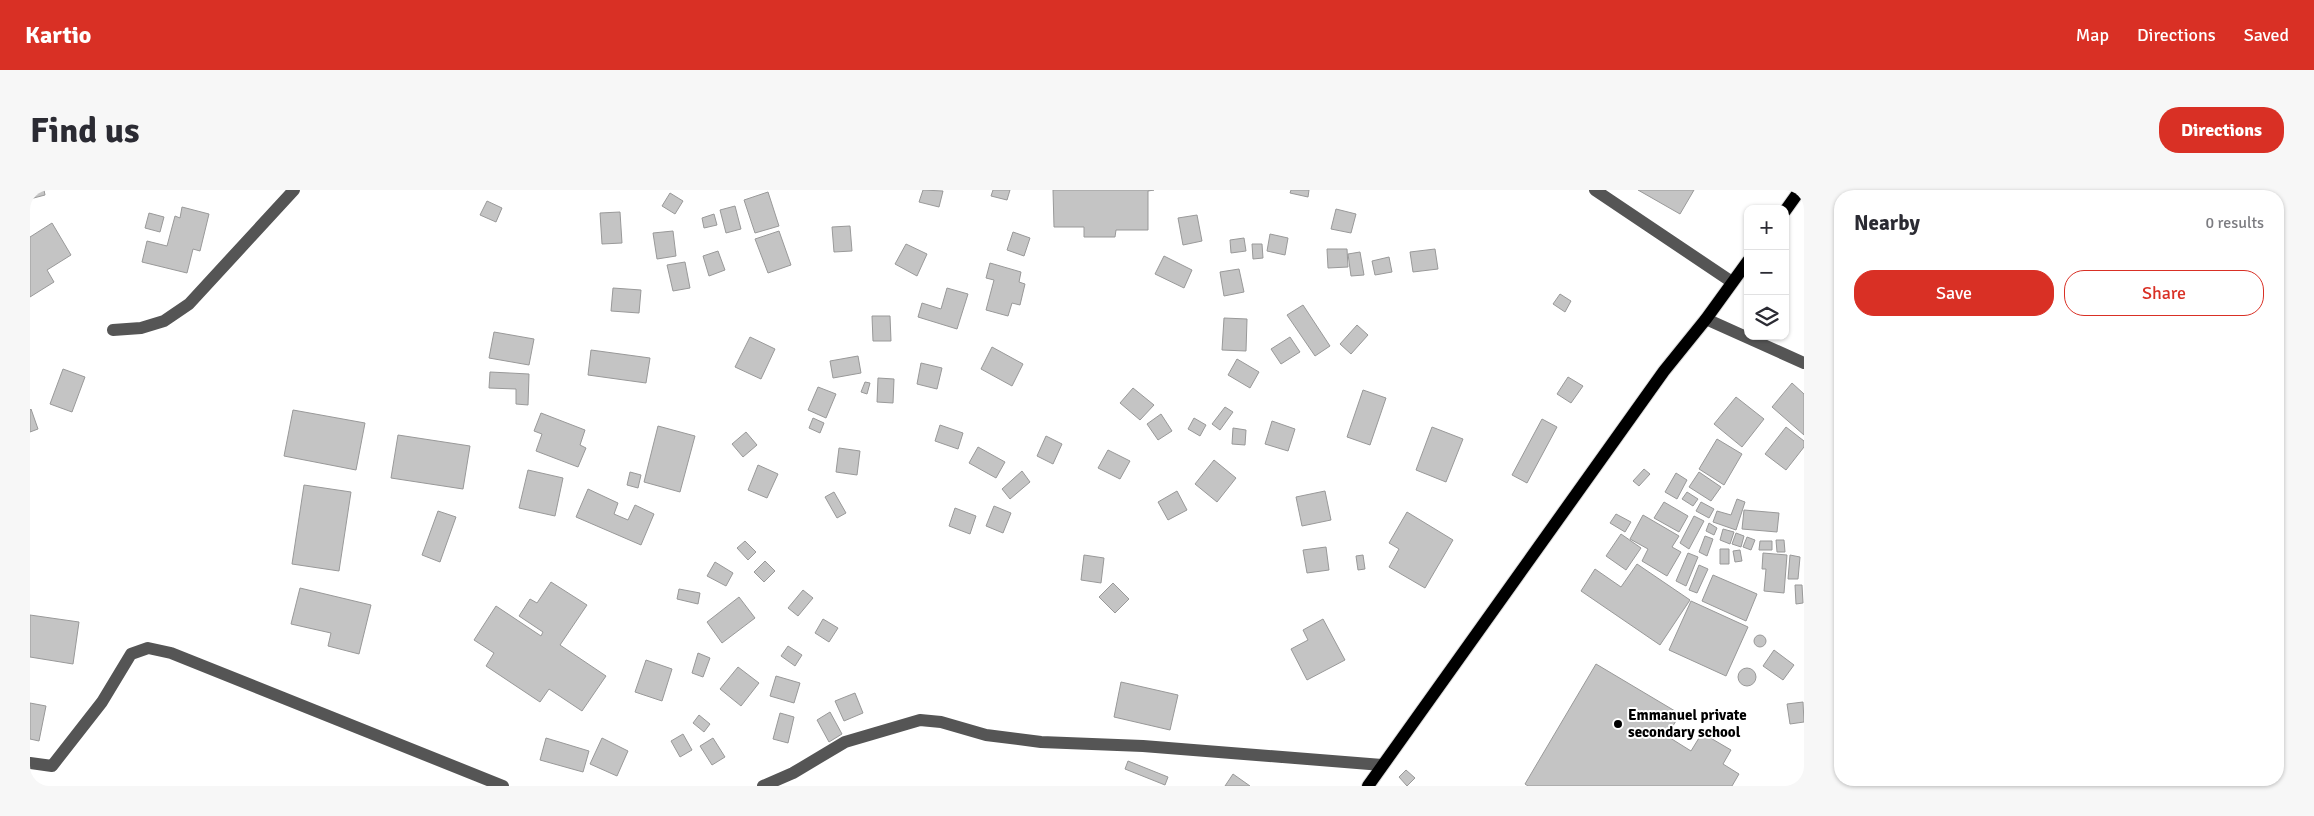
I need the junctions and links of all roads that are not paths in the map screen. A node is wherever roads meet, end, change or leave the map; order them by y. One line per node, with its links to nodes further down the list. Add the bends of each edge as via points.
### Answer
1 (294, 190): 8 (street, via 189,304 164,321 141,328)
2 (1595, 190): 6 (street)
3 (1800, 190): 4 (main road)
4 (1789, 205)
5 (1744, 266): 6 (main road)
6 (1732, 282): 7 (main road)
7 (1706, 319): 9 (street); 11 (main road, via 1664,371)
8 (113, 330)
9 (1804, 363)
10 (30, 763): 12 (street, via 52,766 102,702 131,654 148,648 171,654)
11 (1382, 766): 13 (street, via 1144,746 1041,742 986,735 941,722 920,720 845,742); 14 (main road)
12 (503, 786)
13 (763, 786)
14 (1368, 786)

